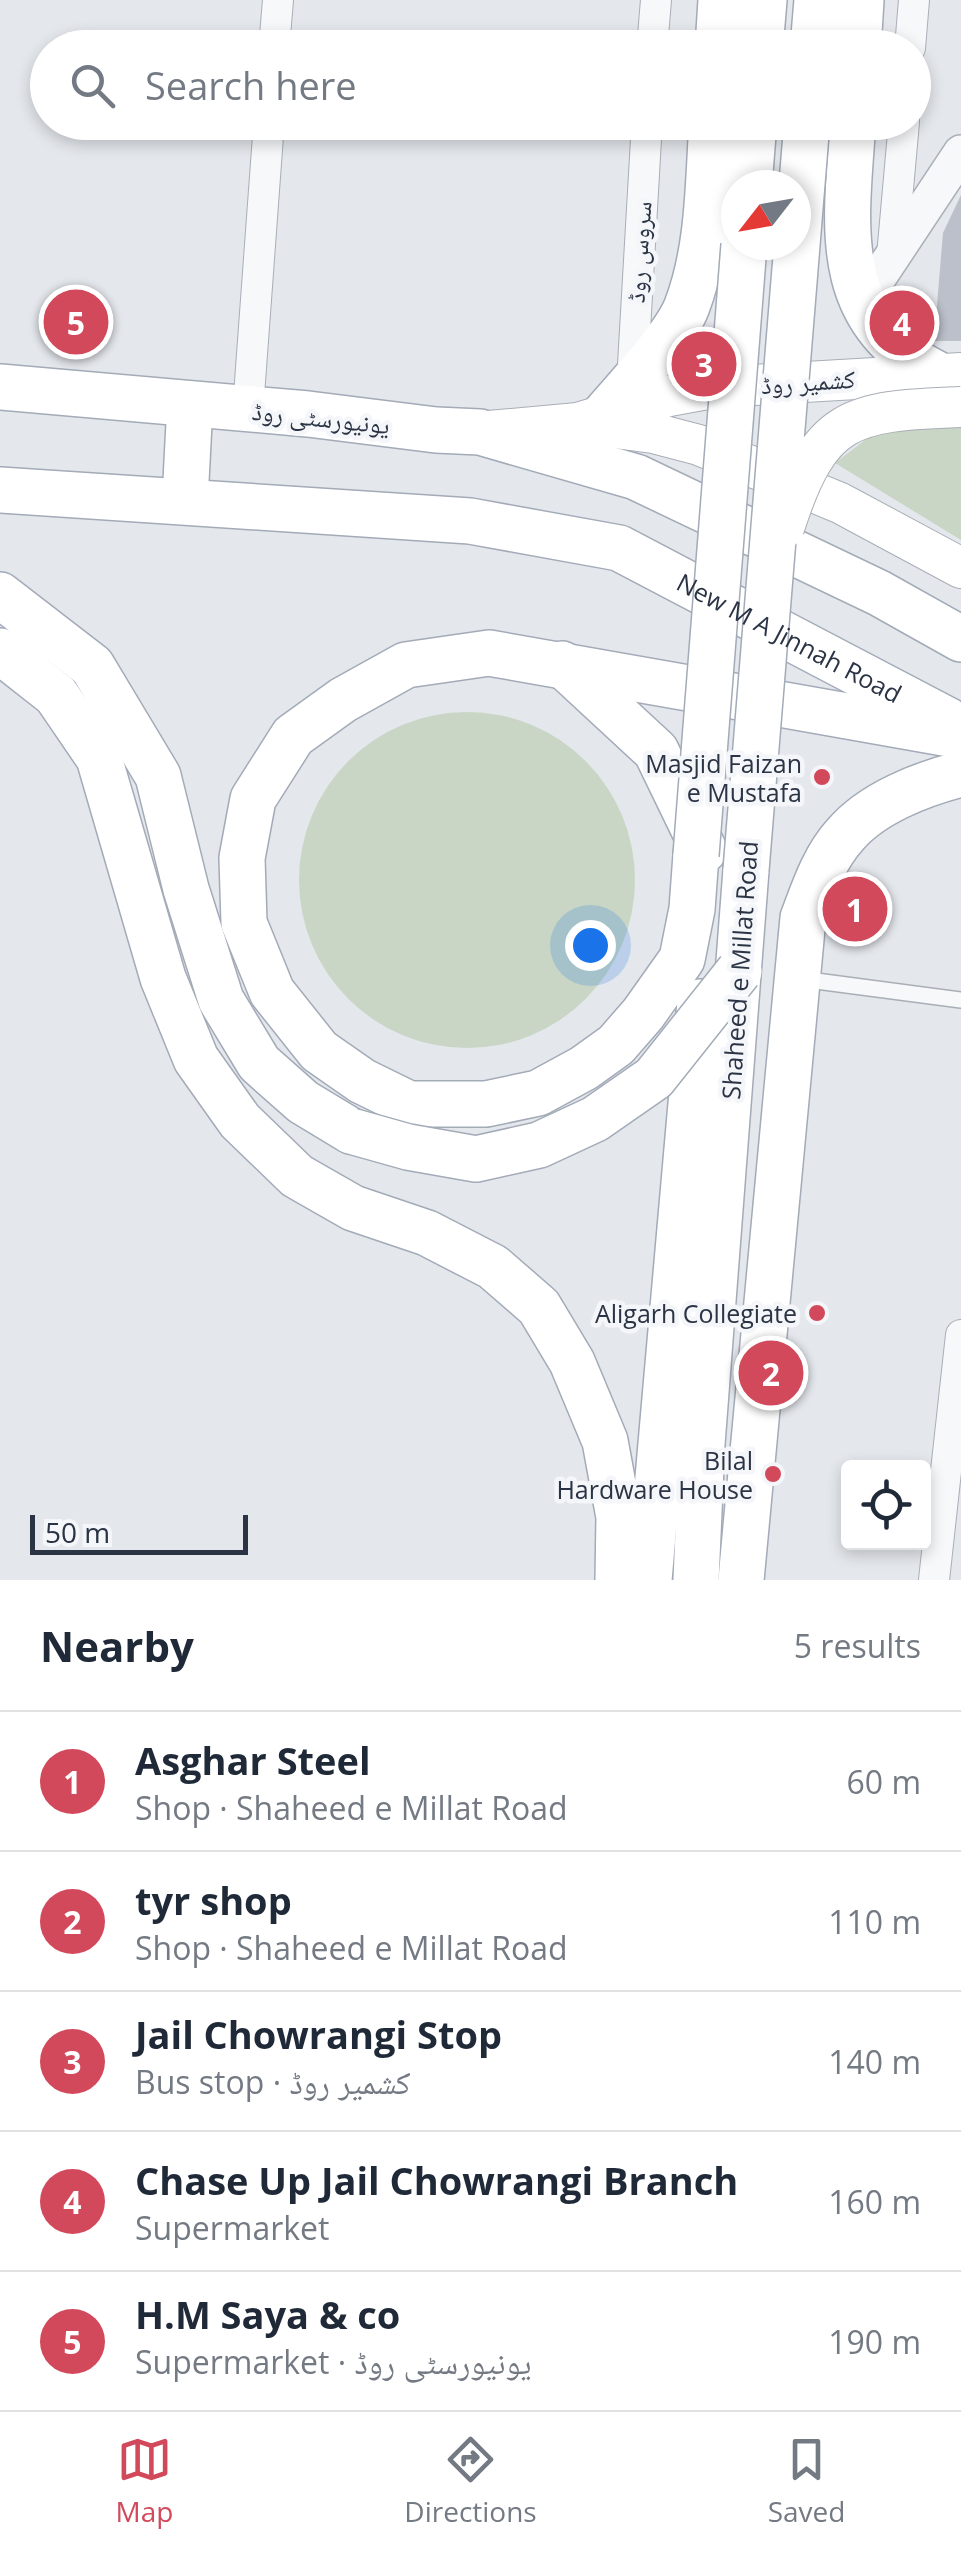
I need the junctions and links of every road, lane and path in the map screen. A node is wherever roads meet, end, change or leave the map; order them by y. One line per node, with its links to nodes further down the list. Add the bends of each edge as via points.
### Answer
1 (278, 0): 8 (street)
2 (656, 0): 9 (street)
3 (722, 0): 10 (main road)
4 (764, 0): 11 (main road)
5 (817, 0): 12 (main road)
6 (861, 0): 13 (main road)
7 (914, 0): 14 (street)
8 (276, 30)
9 (654, 30)
10 (720, 30)
11 (762, 30)
12 (814, 30)
13 (859, 30)
14 (912, 30)
15 (267, 140): 35 (street)
16 (646, 140): 31 (street, سروس روڈ)
17 (714, 140): 25 (main road)
18 (753, 140): 23 (main road)
19 (806, 140): 41 (main road, Shaheed e Millat Road, bridge)
20 (852, 140): 24 (main road)
21 (902, 140): 28 (street)
22 (961, 153): 28 (street)
23 (750, 170)
24 (849, 177): 26 (main road, via 825,218); 30 (main road, via 848,260)
25 (721, 214)
26 (811, 227)
27 (721, 250): 31 (main road)
28 (892, 256): 30 (street)
29 (723, 260): 45 (main road, Shaheed e Millat Road, bridge, via 696,856 682,959 616,1045 584,1068 538,1092 486,1104 409,1104 319,1051 272,992 244,923 242,858 253,799 293,736 406,665 489,653)
30 (862, 302): 32 (main road, via 882,337)
31 (632, 382): 36 (main road)
32 (952, 384): 36 (main road, کشمیر روڈ, via 718,387); 41 (main road, کشمیر روڈ, bridge, via 844,426 816,450 799,480)
33 (0, 387): 34 (main road, یونیورسٹی روڈ)
34 (190, 404): 35 (main road, یونیورسٹی روڈ); 39 (main road)
35 (248, 409): 37 (main road, یونیورسٹی روڈ)
36 (591, 420): 37 (main road, کشمیر روڈ); 40 (main road, via 699,445 840,504)
37 (480, 432): 43 (main road, یونیورسٹی روڈ, via 636,477 880,592)
38 (0, 490): 39 (main road)
39 (184, 500): 46 (main road, New M A Jinnah Road, via 470,521 619,548)
40 (956, 565)
41 (771, 567): 49 (main road, Shaheed e Millat Road, bridge)
42 (0, 596): 49 (main road, bridge, via 92,666 158,776 222,1000 259,1064 303,1102 352,1130 476,1159 540,1145 595,1119 654,1078)
43 (961, 639)
44 (0, 651): 54 (main road, via 56,695 99,758 163,978 196,1059 240,1121 297,1176 352,1208 427,1233 494,1267 539,1307 572,1362 605,1442 619,1517)
45 (562, 664): 47 (main road, Shaheed e Millat Road); 55 (main road, via 656,751 710,861)
46 (961, 728)
47 (961, 736)
48 (961, 774): 50 (main road, via 882,806 846,834 802,918)
49 (739, 972): 56 (main road, Shaheed e Millat Road)
50 (797, 978): 51 (lane); 57 (main road)
51 (961, 1000)
52 (961, 1335): 53 (street)
53 (958, 1382): 58 (street)
54 (618, 1580)
55 (649, 1580)
56 (696, 1580)
57 (742, 1580)
58 (934, 1580)

